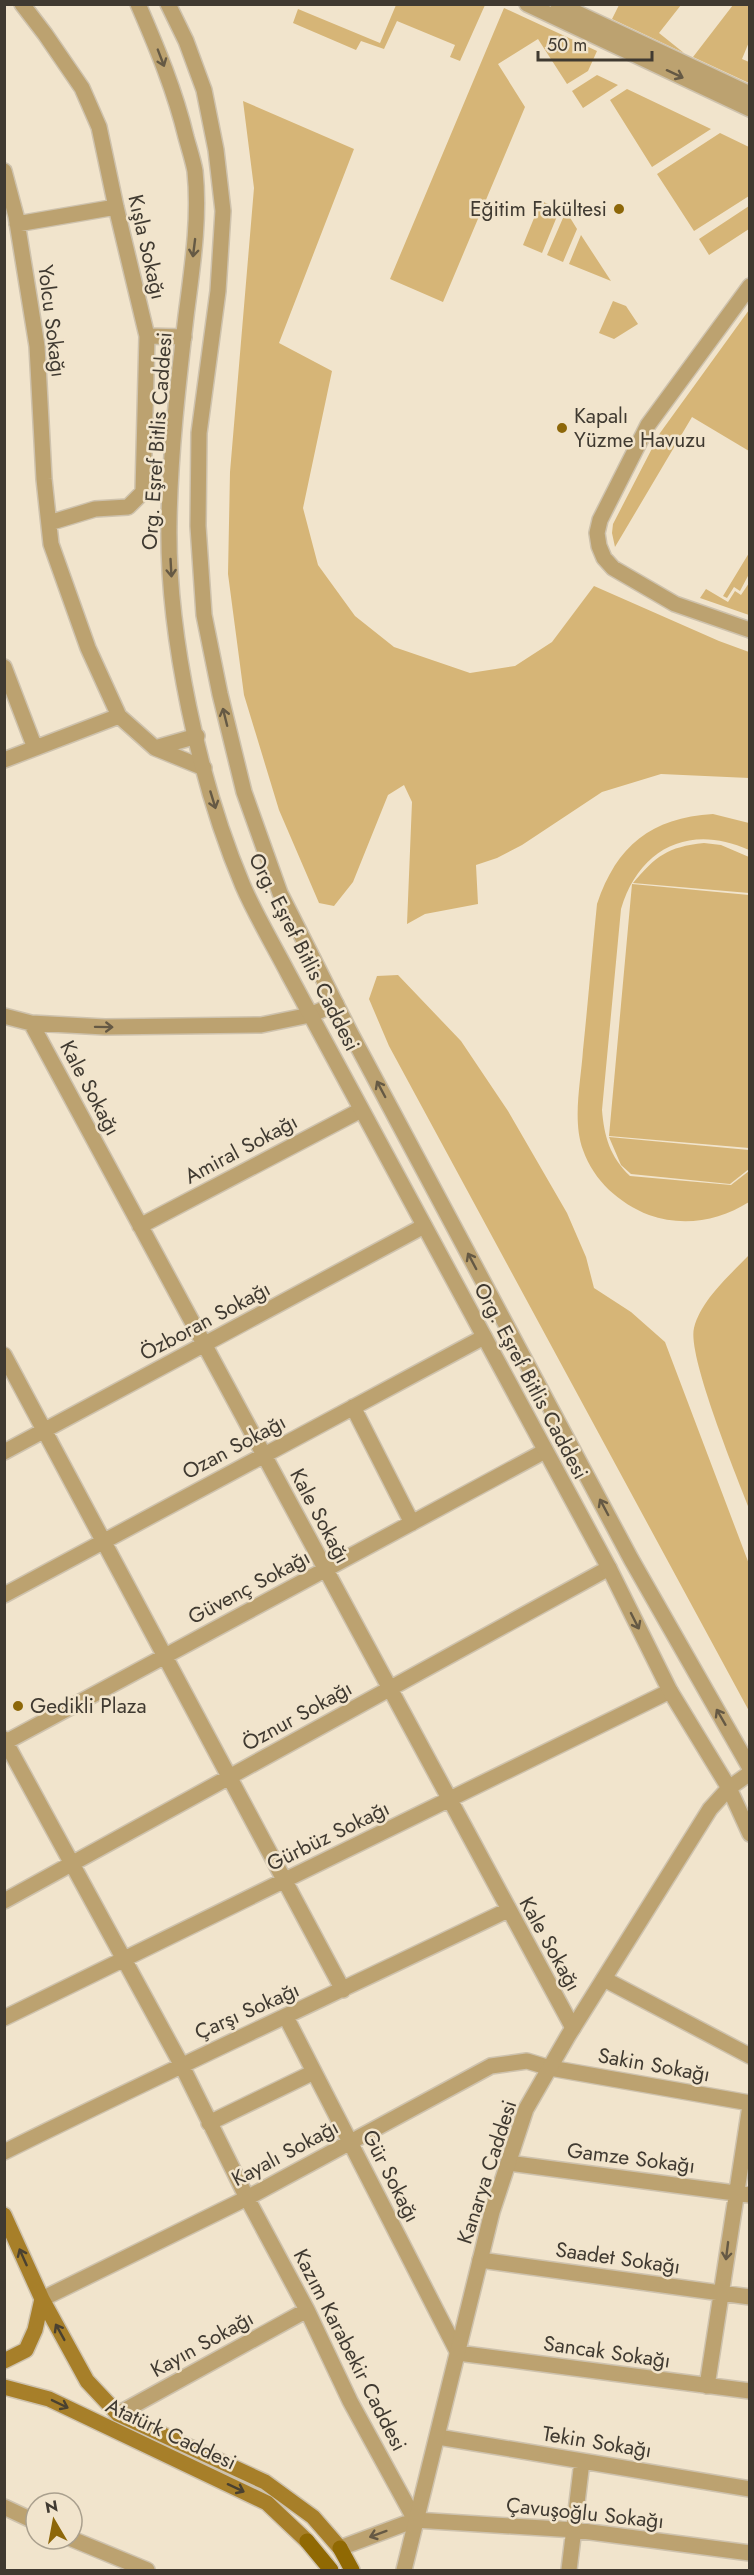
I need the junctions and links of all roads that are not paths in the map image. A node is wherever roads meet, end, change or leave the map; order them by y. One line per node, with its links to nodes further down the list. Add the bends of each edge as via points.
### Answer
1 (22, 4): 9 (street, Kışla Sokağı, via 82,88 99,127)
2 (138, 4): 13 (street, Org. Eşref Bitlis Caddesi, one-way to 13, via 180,108 195,170 196,235)
3 (168, 4): 23 (street, Org. Eşref Bitlis Caddesi, one-way to 3, via 280,893 244,792 204,615 198,526 199,433 218,291 223,211 204,90)
4 (527, 4): 7 (street, one-way to 7)
5 (558, 4): 6 (street)
6 (750, 94)
7 (750, 109)
8 (4, 171): 10 (street, Yolcu Sokağı)
9 (116, 207): 10 (street); 12 (street, Kışla Sokağı)
10 (17, 224): 14 (street, Yolcu Sokağı, via 37,346)
11 (750, 286): 15 (street, via 648,426 597,533 604,558 614,568 675,604)
12 (147, 336): 13 (street); 14 (street, Kışla Sokağı, via 142,492 128,507 95,509)
13 (184, 337): 18 (street, Org. Eşref Bitlis Caddesi, one-way to 18, via 169,523 173,604)
14 (49, 523): 17 (street, Yolcu Sokağı, via 51,544 88,648)
15 (750, 630)
16 (4, 667): 19 (street)
17 (119, 716): 19 (street); 20 (street)
18 (196, 736): 20 (street); 22 (street, Org. Eşref Bitlis Caddesi)
19 (35, 748): 21 (street)
20 (155, 748): 22 (street)
21 (4, 760)
22 (204, 768): 24 (street, Org. Eşref Bitlis Caddesi, one-way to 24, via 243,887)
23 (336, 1004): 24 (street); 47 (street, Org. Eşref Bitlis Caddesi, one-way to 23, via 631,1559)
24 (310, 1015): 26 (street, one-way to 24, via 105,1027 261,1025); 27 (street, Org. Eşref Bitlis Caddesi)
25 (4, 1016): 26 (street)
26 (31, 1023): 28 (street, Kale Sokağı)
27 (361, 1110): 28 (street, Amiral Sokağı); 29 (street, Org. Eşref Bitlis Caddesi)
28 (140, 1226): 31 (street, Kale Sokağı)
29 (424, 1226): 30 (street, Org. Eşref Bitlis Caddesi); 31 (street, Özboran Sokağı)
30 (484, 1337): 33 (street, Ozan Sokağı); 35 (street, Org. Eşref Bitlis Caddesi)
31 (204, 1345): 34 (street, Özboran Sokağı); 37 (street, Kale Sokağı)
32 (4, 1355): 34 (street)
33 (353, 1407): 37 (street, Ozan Sokağı); 38 (street)
34 (44, 1430): 36 (street, Özboran Sokağı); 39 (street)
35 (545, 1451): 38 (street, Güvenç Sokağı); 40 (street, Org. Eşref Bitlis Caddesi)
36 (4, 1452)
37 (264, 1455): 39 (street, Ozan Sokağı); 41 (street, Kale Sokağı)
38 (412, 1523): 41 (street, Güvenç Sokağı)
39 (103, 1542): 42 (street, Ozan Sokağı); 43 (street)
40 (609, 1568): 44 (street, Öznur Sokağı); 45 (street, Org. Eşref Bitlis Caddesi, one-way to 45)
41 (325, 1570): 43 (street, Güvenç Sokağı); 44 (street, Kale Sokağı)
42 (4, 1595)
43 (165, 1656): 46 (street, Güvenç Sokağı); 49 (street)
44 (389, 1689): 49 (street, Öznur Sokağı); 51 (street, Kale Sokağı)
45 (670, 1691): 50 (street, Org. Eşref Bitlis Caddesi); 51 (street, Gürbüz Sokağı)
46 (5, 1742): 53 (street, Kazım Karabekir Caddesi)
47 (750, 1768)
48 (750, 1773): 50 (street, Kanarya Caddesi)
49 (229, 1777): 53 (street, Öznur Sokağı); 54 (street)
50 (729, 1788): 52 (street, Org. Eşref Bitlis Caddesi); 58 (street, Kanarya Caddesi, via 710,1809)
51 (449, 1800): 54 (street, Gürbüz Sokağı); 56 (street, Kale Sokağı)
52 (750, 1834)
53 (72, 1864): 55 (street, Öznur Sokağı); 57 (street, Kazım Karabekir Caddesi)
54 (285, 1881): 57 (street, Gürbüz Sokağı); 59 (street)
55 (4, 1901)
56 (508, 1910): 59 (street, Çarşı Sokağı); 62 (street, Kale Sokağı)
57 (124, 1960): 61 (street, Gürbüz Sokağı); 64 (street, Kazım Karabekir Caddesi)
58 (604, 1979): 62 (street, Kanarya Caddesi); 63 (street)
59 (343, 1990): 60 (street, Çarşı Sokağı)
60 (286, 2017): 64 (street, Çarşı Sokağı); 66 (street, Gür Sokağı)
61 (4, 2018)
62 (573, 2028): 65 (street, Kanarya Caddesi)
63 (750, 2056)
64 (181, 2064): 68 (street, Kazım Karabekir Caddesi); 70 (street, Çarşı Sokağı)
65 (550, 2068): 67 (street, Sakin Sokağı); 69 (street, Kayalı Sokağı, via 527,2061 491,2066); 71 (street, Kanarya Caddesi, via 526,2109)
66 (314, 2072): 68 (street); 69 (street, Gür Sokağı)
67 (750, 2104): 72 (street)
68 (209, 2123): 73 (street, Kazım Karabekir Caddesi)
69 (350, 2141): 73 (street, Kayalı Sokağı); 80 (street, Gür Sokağı)
70 (4, 2152)
71 (508, 2163): 72 (street, Gamze Sokağı); 75 (street, Kanarya Caddesi)
72 (742, 2194): 76 (street, one-way to 76)
73 (247, 2198): 78 (street, Kayalı Sokağı); 79 (street, Kazım Karabekir Caddesi)
74 (4, 2215): 78 (main road, one-way to 74)
75 (480, 2260): 76 (street, Saadet Sokağı); 80 (street, Kanarya Caddesi)
76 (722, 2294): 77 (street, Saadet Sokağı); 82 (street)
77 (750, 2297)
78 (42, 2299): 81 (main road, via 26,2350); 85 (main road, one-way to 78, via 87,2381)
79 (307, 2310): 85 (street, Kayın Sokağı); 91 (street, Kazım Karabekir Caddesi, via 350,2401)
80 (458, 2353): 82 (street, Sancak Sokağı); 86 (street, Kanarya Caddesi)
81 (4, 2361)
82 (707, 2386): 84 (street, Sancak Sokağı)
83 (4, 2388): 93 (main road, Atatürk Caddesi, one-way to 93, via 49,2399 267,2503)
84 (750, 2391)
85 (117, 2414): 95 (main road, Atatürk Caddesi, via 266,2482 313,2517)
86 (438, 2438): 87 (street, Tekin Sokağı); 91 (street, Kanarya Caddesi)
87 (582, 2461): 88 (street, Tekin Sokağı); 92 (street)
88 (750, 2489)
89 (4, 2507): 90 (street)
90 (24, 2516)
91 (415, 2520): 92 (street, Çavuşoğlu Sokağı); 95 (street, one-way to 95); 101 (street, Kanarya Caddesi)
92 (575, 2530): 96 (street, Çavuşoğlu Sokağı); 102 (street)
93 (307, 2541): 98 (main road); 99 (main road)
94 (84, 2544): 97 (street)
95 (340, 2548): 100 (main road)
96 (750, 2553)
97 (147, 2571)
98 (319, 2571)
99 (331, 2571)
100 (352, 2571)
101 (404, 2571)
102 (568, 2571)

